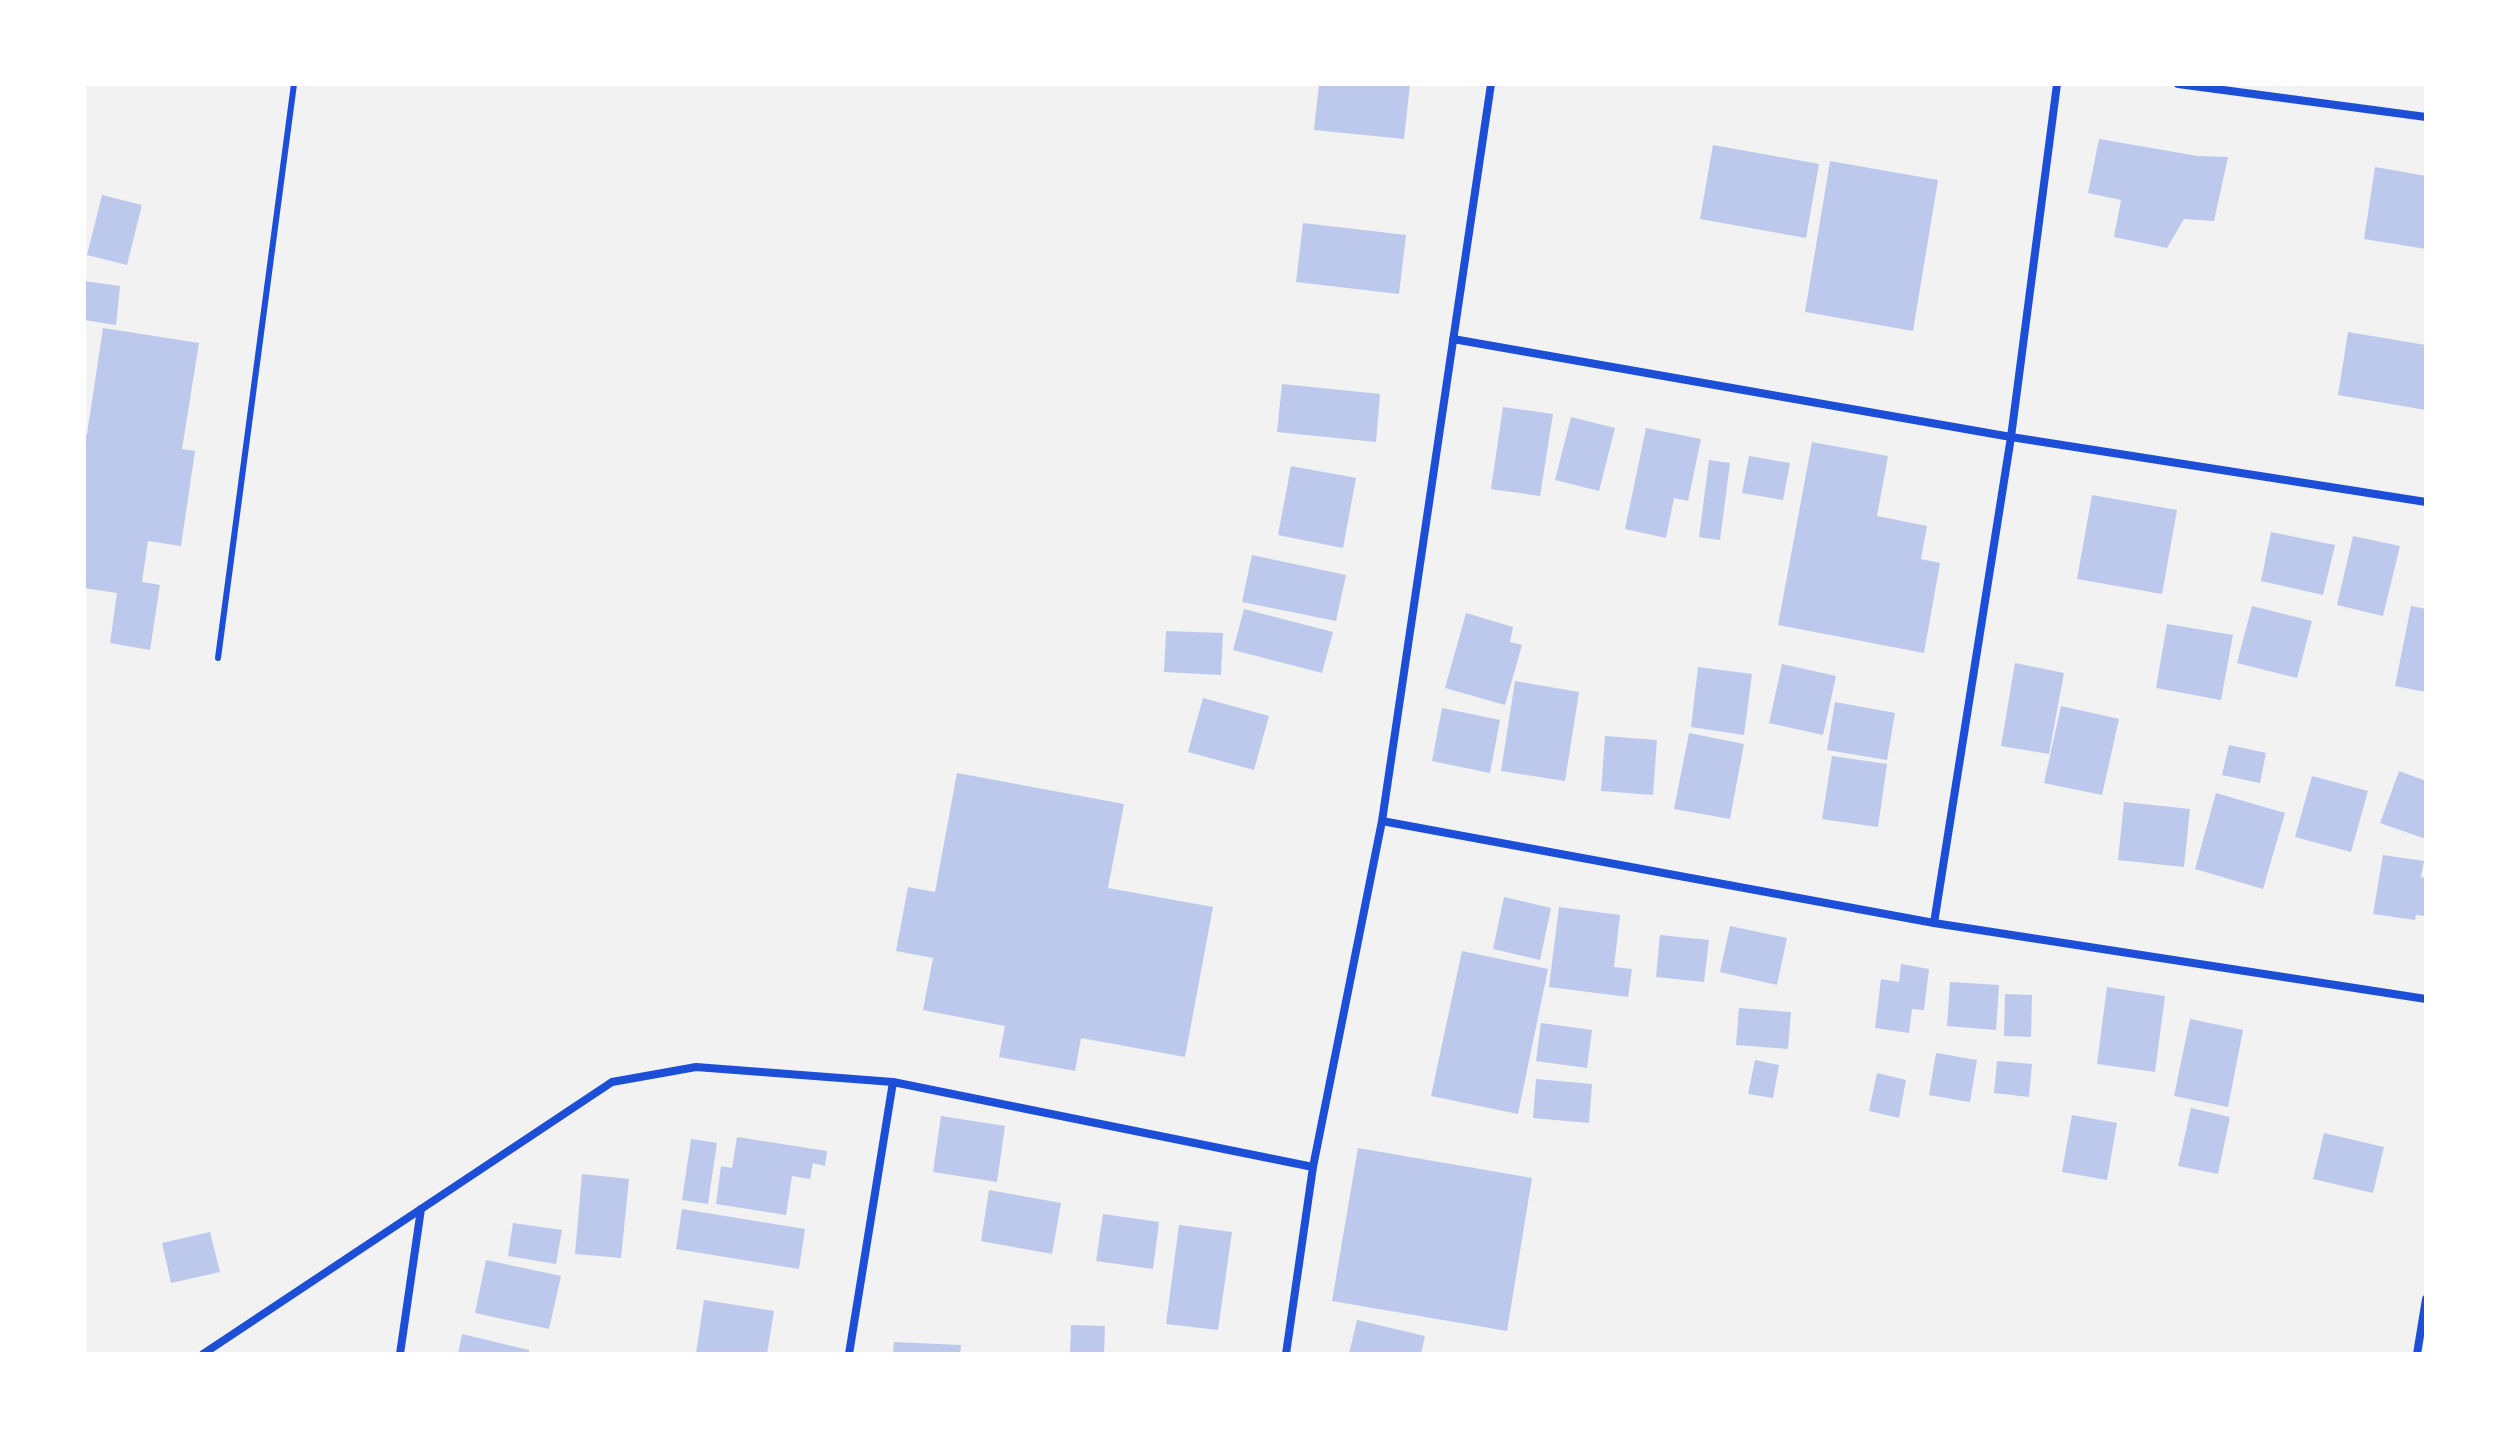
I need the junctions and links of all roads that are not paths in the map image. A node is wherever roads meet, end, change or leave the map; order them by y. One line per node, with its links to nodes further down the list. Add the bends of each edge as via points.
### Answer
1 (294, 84): 9 (lane)
2 (1491, 84): 6 (street)
3 (2057, 84): 7 (street)
4 (2178, 84): 5 (street)
5 (2426, 117)
6 (1453, 339): 7 (street); 10 (street)
7 (2011, 437): 8 (street); 11 (street)
8 (2426, 502)
9 (218, 658)
10 (1382, 821): 11 (street); 14 (street)
11 (1934, 923): 12 (street)
12 (2426, 999)
13 (893, 1082): 14 (street); 15 (street, via 696,1067 612,1082); 19 (street)
14 (1313, 1167): 20 (street)
15 (421, 1209): 17 (street); 18 (street)
16 (2426, 1299): 21 (street)
17 (203, 1354)
18 (400, 1354)
19 (849, 1354)
20 (1286, 1354)
21 (2417, 1354)

